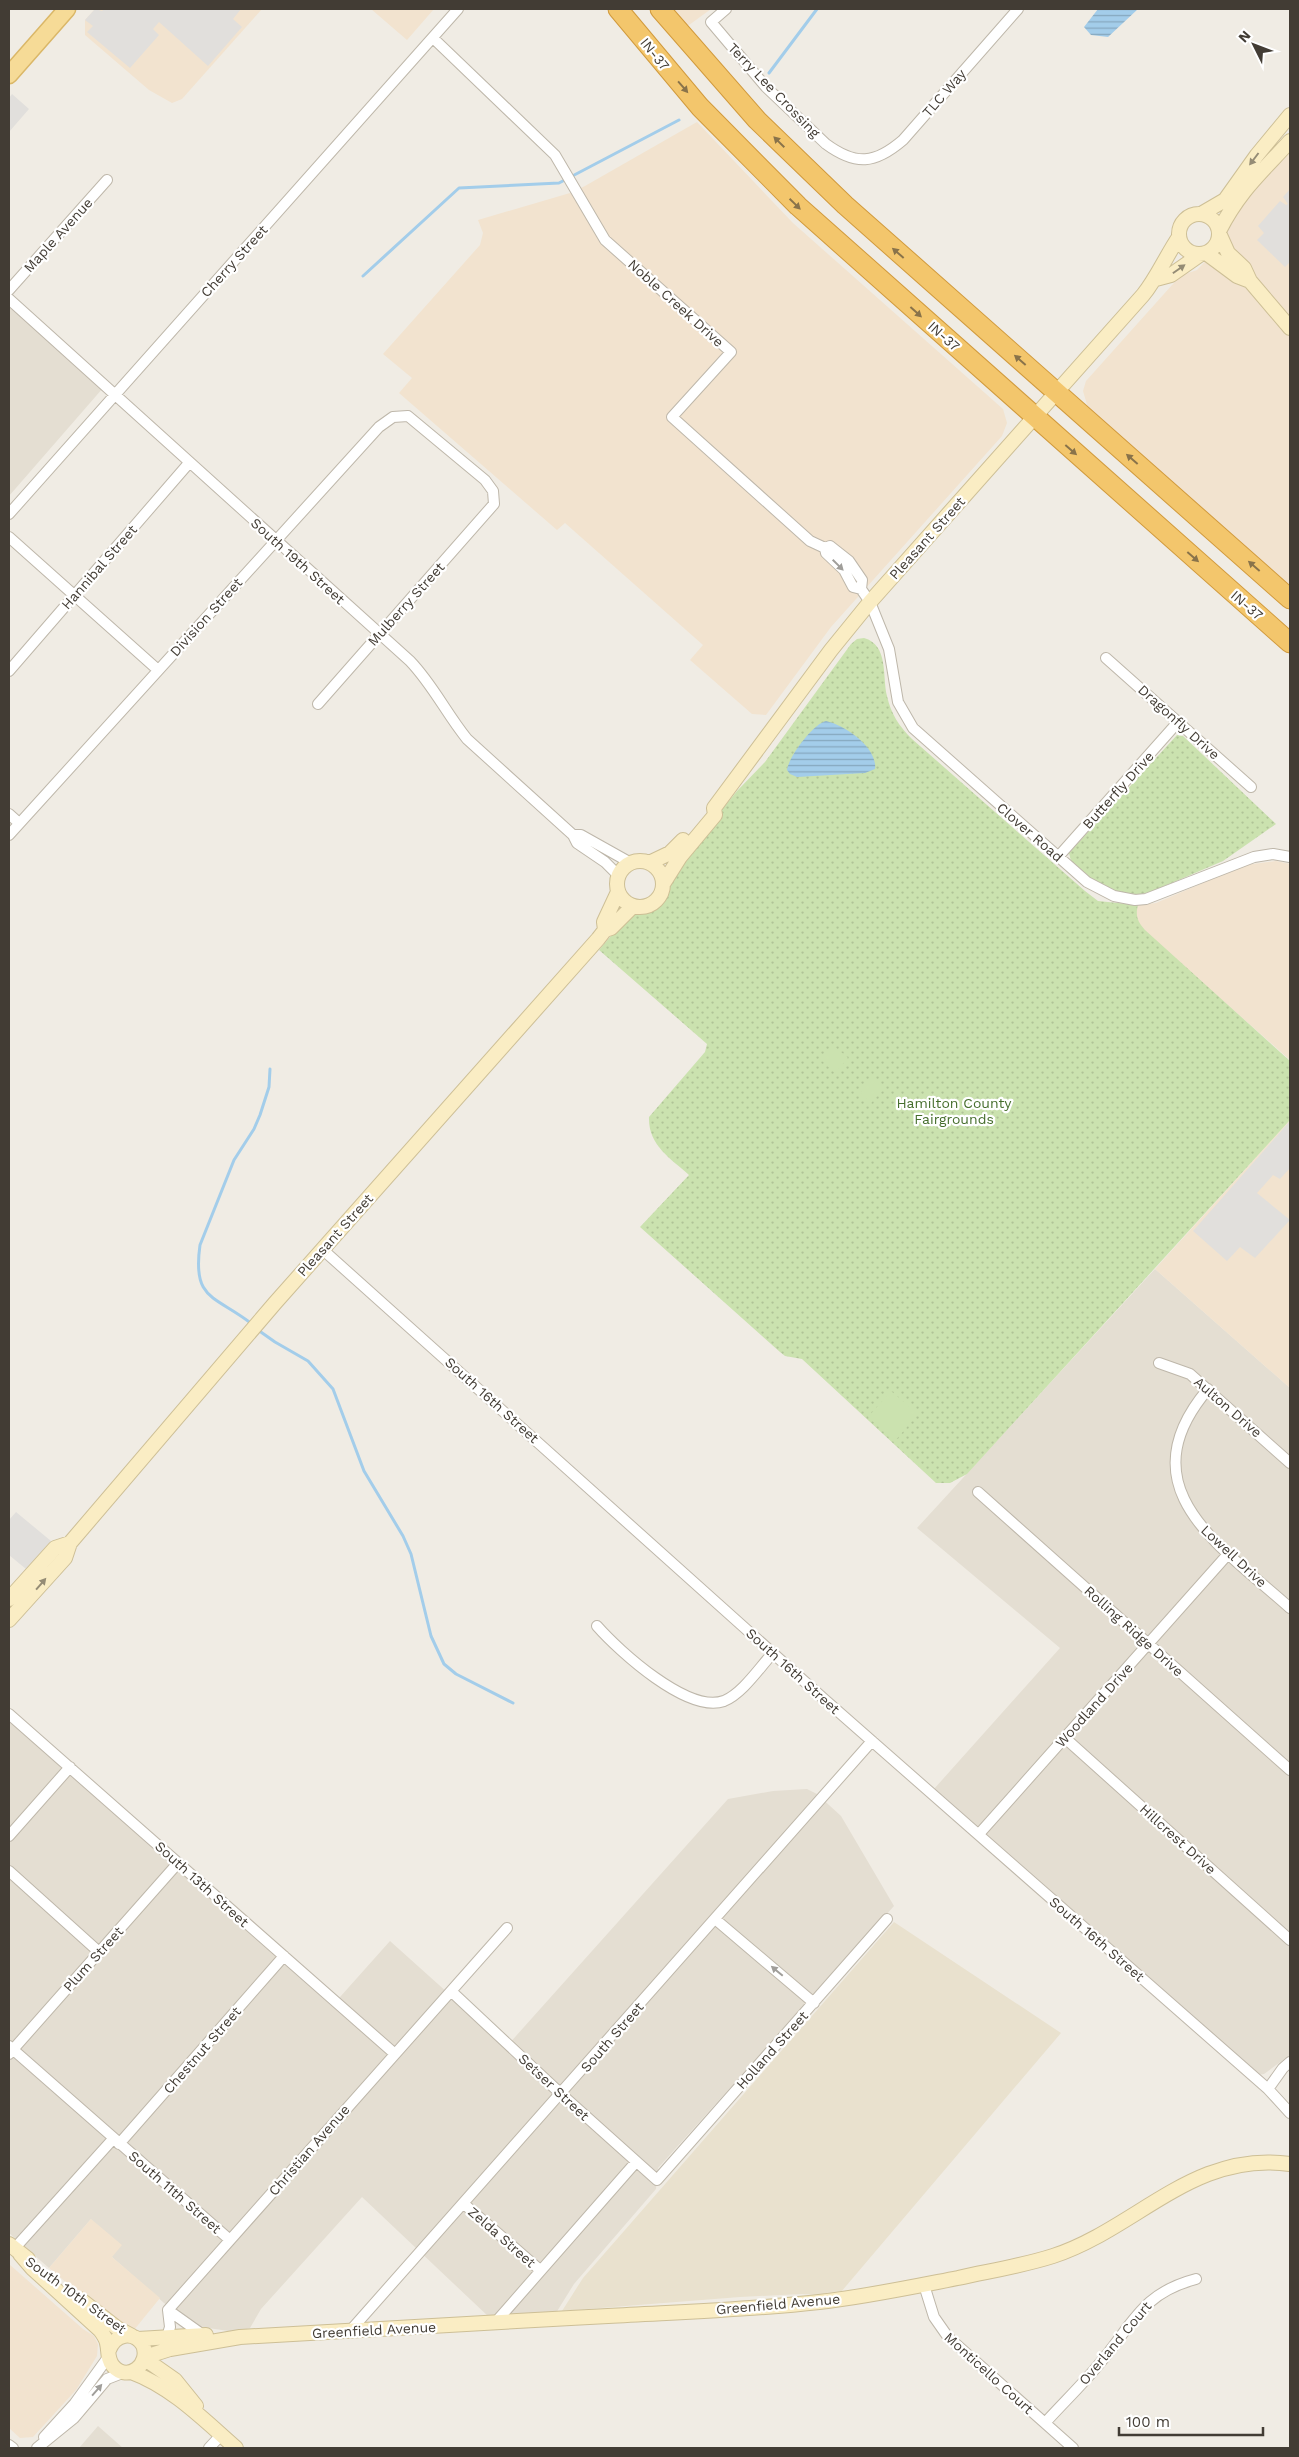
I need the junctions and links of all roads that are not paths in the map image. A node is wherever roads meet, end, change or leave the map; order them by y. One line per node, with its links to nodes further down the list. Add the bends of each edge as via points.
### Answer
1 (67, 9): 8 (main road)
2 (458, 9): 7 (street, Cherry Street)
3 (618, 9): 24 (highway, IN-37, one-way to 24, via 700,107 760,169 833,239)
4 (660, 9): 22 (highway, one-way to 4, via 806,169 721,80)
5 (726, 9): 11 (street, Terry Lee Crossing, via 712,22 751,70 826,144 838,153)
6 (1018, 9): 11 (street, TLC Way, via 902,140 876,158)
7 (433, 38): 23 (street, Cherry Street); 32 (street, Noble Creek Drive, via 555,155 605,240 731,352 672,417 810,541 825,548 830,546 849,561 862,580 861,589)
8 (9, 75)
9 (1290, 115): 13 (street, one-way to 13, via 1224,200)
10 (1290, 141): 14 (street, via 1238,198)
11 (858, 160)
12 (107, 180): 19 (street, Maple Avenue)
13 (1201, 214): 14 (street, via 1211,218); 15 (street, via 1186,218 1180,226)
14 (1219, 232): 16 (street, via 1214,248); 18 (street, via 1228,253 1244,268)
15 (1179, 237): 16 (street, via 1186,250); 17 (street, Pleasant Street, via 1161,264)
16 (1203, 254): 17 (street, Pleasant Street, one-way to 16, via 1171,275); 18 (street)
17 (1156, 279): 22 (street, Pleasant Street)
18 (1250, 281): 21 (street)
19 (9, 290)
20 (9, 299): 23 (street, South 19th Street)
21 (1290, 328)
22 (1057, 392): 24 (street, Pleasant Street); 31 (highway, one-way to 22)
23 (115, 395): 26 (street, South 19th Street); 27 (street, Cherry Street)
24 (1035, 417): 32 (street, Pleasant Street); 34 (highway, IN-37, one-way to 34)
25 (412, 418): 29 (street, Division Street, via 398,416 383,423); 33 (street, Mulberry Street, via 485,480 493,491 494,504)
26 (189, 463): 29 (street, South 19th Street); 30 (street, Hannibal Street)
27 (9, 514)
28 (9, 537): 30 (street)
29 (274, 540): 33 (street, South 19th Street); 37 (street, Division Street)
30 (74, 596): 36 (street, Hannibal Street); 37 (street)
31 (1290, 599)
32 (870, 602): 41 (street, Pleasant Street); 46 (street, Clover Road, via 889,650 898,702 912,728)
33 (380, 633): 38 (street, Mulberry Street); 45 (street, South 19th Street, via 424,675 467,738)
34 (1290, 643)
35 (1106, 658): 39 (street, Dragonfly Drive)
36 (9, 670)
37 (158, 670): 43 (street, Division Street)
38 (318, 704)
39 (1178, 722): 40 (street, Dragonfly Drive); 46 (street, Butterfly Drive)
40 (1251, 787)
41 (714, 808): 49 (street, Pleasant Street, via 707,809 670,853); 51 (street, Pleasant Street, via 715,815 680,857)
42 (9, 814): 43 (street)
43 (19, 823): 44 (street, Division Street)
44 (9, 835)
45 (572, 836): 48 (street, South 19th Street, via 581,835); 50 (street, South 19th Street)
46 (1058, 857): 47 (street, Clover Road, via 1096,888 1135,900 1157,896 1254,857 1273,854)
47 (1290, 857)
48 (631, 863): 49 (street); 50 (street)
49 (649, 863): 51 (street, via 658,870)
50 (618, 876): 52 (street)
51 (663, 884): 53 (street, via 654,903 647,907)
52 (618, 892): 53 (street); 54 (street, Pleasant Street, via 604,922)
53 (632, 906): 54 (street, Pleasant Street)
54 (605, 930): 55 (street, Pleasant Street)
55 (322, 1249): 60 (street, Pleasant Street); 67 (street, South 16th Street)
56 (1159, 1363): 57 (street, Aulton Drive, via 1190,1374)
57 (1208, 1389): 58 (street, Aulton Drive); 61 (street, Lowell Drive, via 1184,1422 1175,1469 1185,1503 1194,1519)
58 (1290, 1463)
59 (978, 1492): 66 (street, Rolling Ridge Drive)
60 (70, 1543): 62 (street, Pleasant Street, via 55,1548); 64 (street, Pleasant Street, one-way to 60, via 65,1558)
61 (1229, 1554): 63 (street, Lowell Drive); 66 (street, Woodland Drive)
62 (9, 1599)
63 (1290, 1608)
64 (9, 1620)
65 (597, 1626): 67 (street, via 637,1665 691,1699 705,1703 722,1702 734,1696)
66 (1149, 1644): 69 (street, Woodland Drive); 72 (street, Rolling Ridge Drive)
67 (773, 1653): 70 (street, South 16th Street)
68 (9, 1714): 71 (street, South 13th Street)
69 (1065, 1738): 73 (street, Woodland Drive); 80 (street, Hillcrest Drive)
70 (872, 1741): 73 (street, South 16th Street); 77 (street, South Street)
71 (70, 1767): 74 (street); 75 (street, South 13th Street)
72 (1290, 1770)
73 (979, 1834): 88 (street, South 16th Street)
74 (9, 1836)
75 (178, 1863): 81 (street, Plum Street); 82 (street, South 13th Street)
76 (9, 1871): 81 (street)
77 (715, 1919): 84 (street, one-way to 77); 89 (street, South Street)
78 (887, 1919): 84 (street, Holland Street)
79 (507, 1928): 83 (street, Christian Avenue)
80 (1290, 1940)
81 (100, 1952): 85 (street, Plum Street)
82 (284, 1956): 86 (street, South 13th Street); 91 (street, Chestnut Street)
83 (452, 1992): 86 (street, Christian Avenue); 89 (street, Setser Street)
84 (814, 2003): 94 (street, Holland Street)
85 (10, 2050): 91 (street, South 11th Street)
86 (394, 2054): 96 (street, Christian Avenue)
87 (1290, 2062): 88 (street)
88 (1268, 2089): 90 (street, South 16th Street)
89 (561, 2094): 92 (street, Setser Street); 95 (street, South Street)
90 (1290, 2113)
91 (116, 2141): 96 (street, South 11th Street); 97 (street, Chestnut Street)
92 (636, 2162): 94 (street, Setser Street); 98 (street)
93 (1290, 2164): 100 (street, Greenfield Avenue, via 1232,2167 1199,2177 1074,2249 1025,2264)
94 (657, 2180)
95 (464, 2204): 98 (street, Zelda Street); 103 (street, South Street)
96 (230, 2240): 101 (street, Christian Avenue)
97 (14, 2249): 105 (street, South 10th Street, via 117,2328); 108 (street, South 10th Street, via 100,2330 107,2341)
98 (540, 2270): 102 (street)
99 (1196, 2279): 112 (street, Overland Court, via 1175,2284 1144,2305 1099,2364)
100 (924, 2285): 102 (street, Greenfield Avenue, via 818,2302); 112 (street, Monticello Court, via 934,2317 948,2337)
101 (168, 2310): 104 (street); 107 (street)
102 (494, 2324): 103 (street, Greenfield Avenue)
103 (350, 2331): 106 (street, Greenfield Avenue)
104 (203, 2335): 106 (street, Greenfield Avenue); 107 (street, Greenfield Avenue)
105 (135, 2337): 107 (street, Greenfield Avenue); 108 (street, via 126,2335 115,2340); 109 (street, via 144,2345)
106 (240, 2337): 107 (street, Greenfield Avenue)
107 (169, 2343): 109 (street, Greenfield Avenue); 111 (street)
108 (109, 2353): 110 (street, via 114,2367); 116 (street, via 75,2403)
109 (145, 2358): 110 (street, via 140,2368); 111 (street)
110 (128, 2372): 113 (street, via 145,2377 168,2391); 116 (street, one-way to 110, via 74,2418 107,2379)
111 (165, 2372): 113 (street)
112 (1045, 2423): 119 (street, Monticello Court)
113 (219, 2433): 117 (street); 118 (street)
114 (9, 2445): 115 (street)
115 (13, 2448)
116 (37, 2448)
117 (209, 2448)
118 (236, 2448)
119 (1073, 2448)

